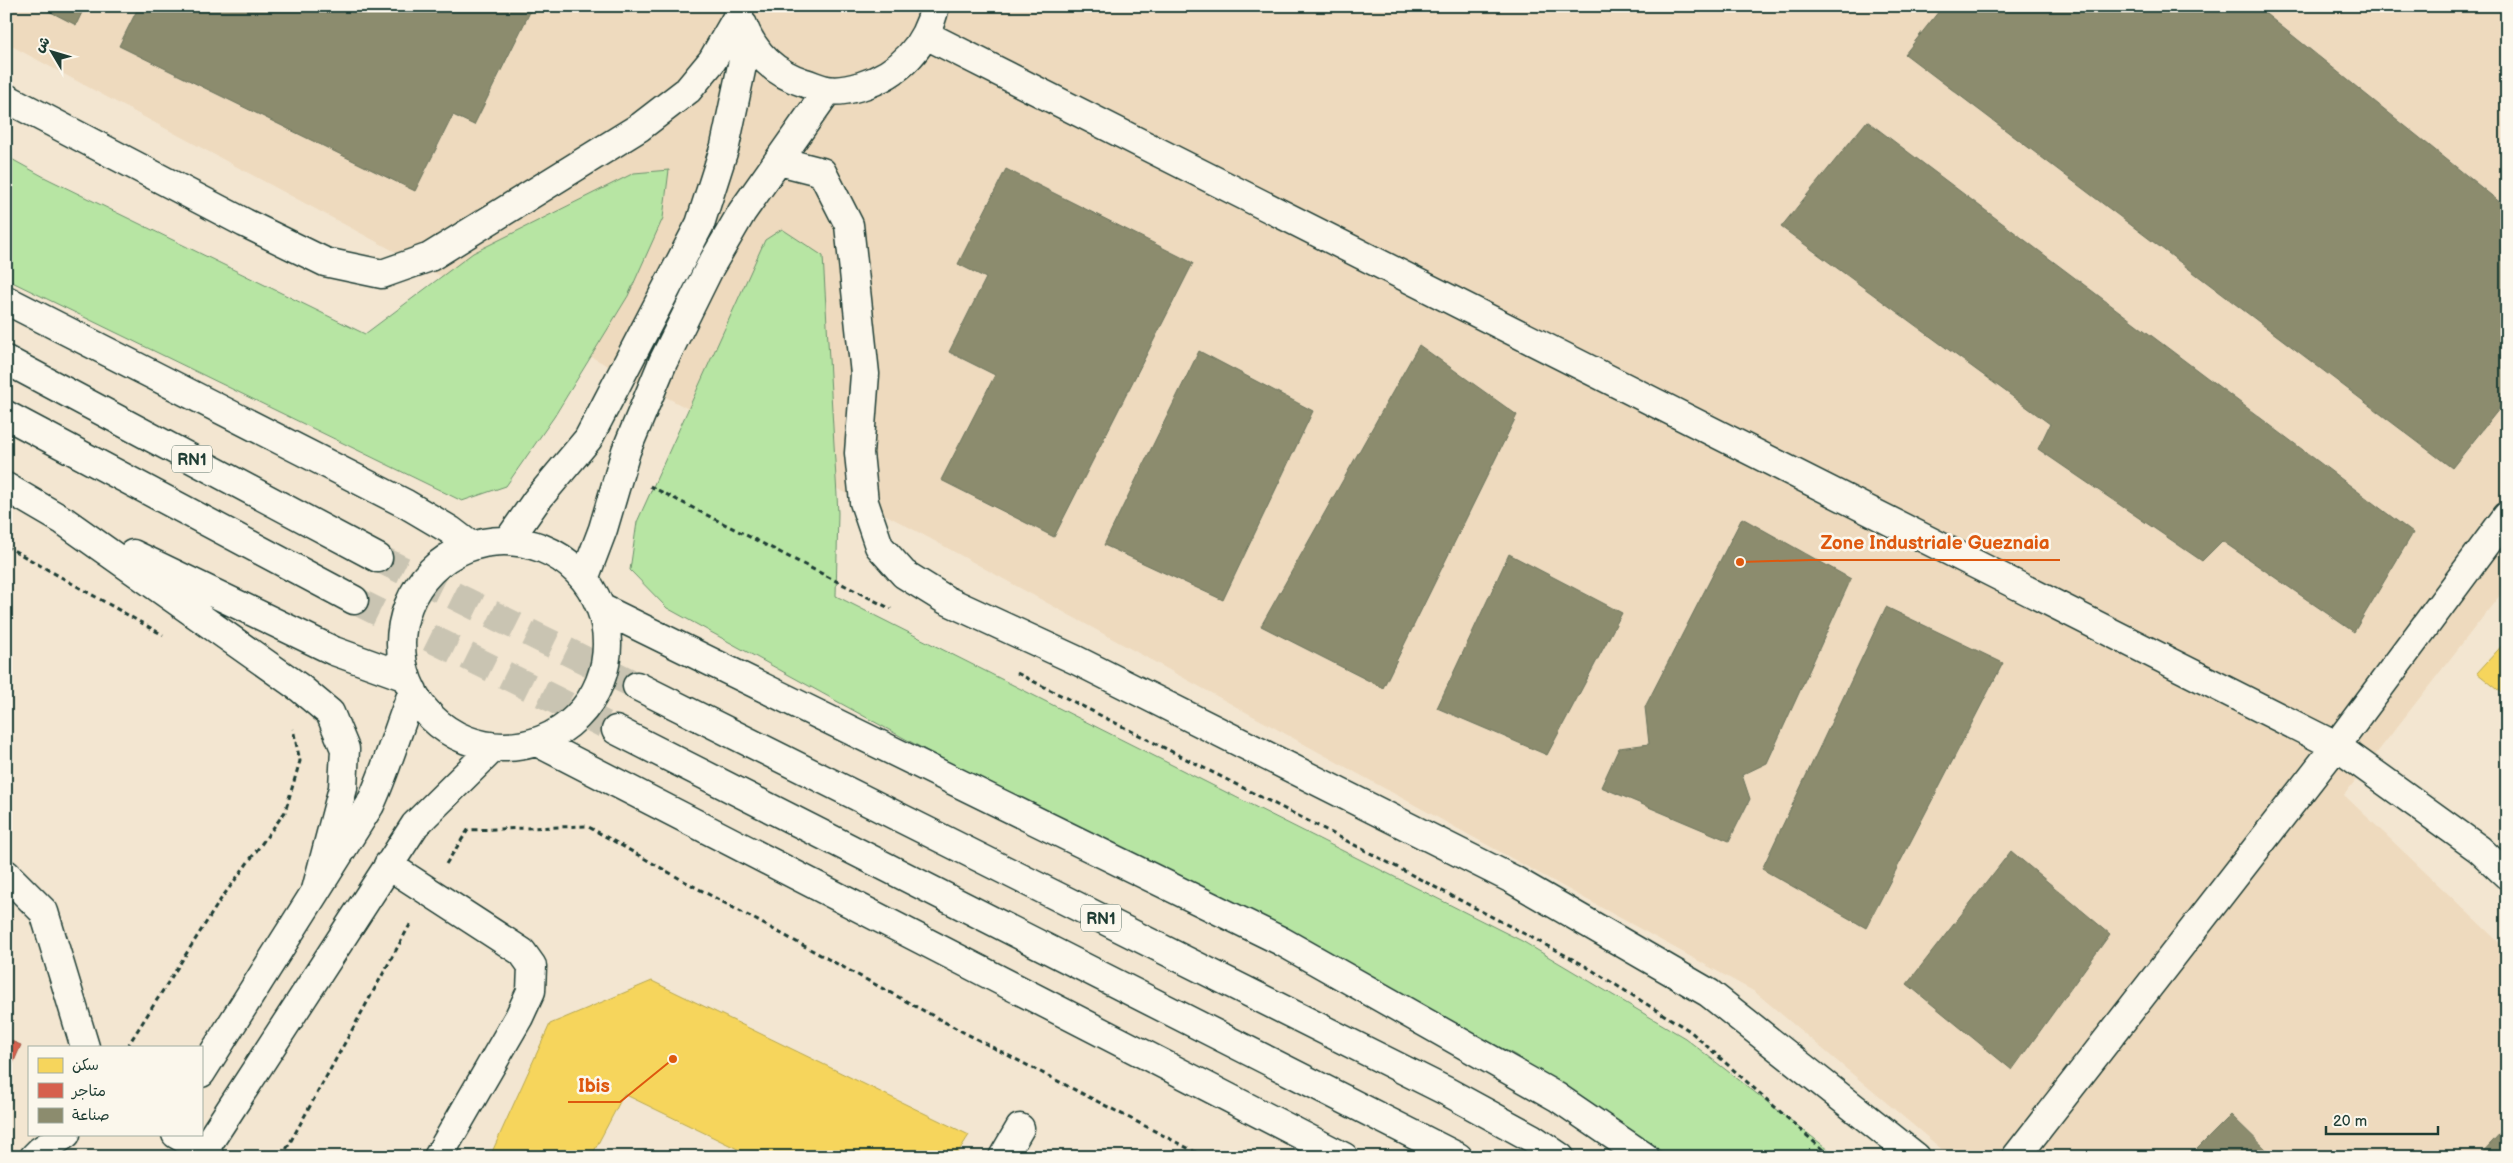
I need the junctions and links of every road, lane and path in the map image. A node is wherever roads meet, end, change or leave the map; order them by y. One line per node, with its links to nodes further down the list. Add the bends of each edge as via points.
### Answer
1 (935, 6): 3 (main road)
2 (741, 19): 4 (main road, via 766,61 790,79); 5 (main road, via 688,90 640,127 430,257 382,274 325,262); 14 (main road, via 725,146 700,224 588,439 536,501)
3 (926, 35): 4 (main road, via 907,61 881,80 851,89); 29 (main road)
4 (828, 90): 6 (main road)
5 (6, 98)
6 (779, 161): 10 (main road, via 742,212 710,268 663,362); 53 (main road, via 822,172 848,225 865,374 859,453 864,502 879,546 904,574 946,600 1076,660 1520,884 1709,993)
7 (6, 300): 16 (main road, via 406,504)
8 (6, 360): 17 (main road, RN1)
9 (6, 415): 19 (main road)
10 (620, 471): 18 (main road); 21 (path)
11 (6, 487): 13 (main road)
12 (2507, 516): 29 (main road)
13 (64, 521): 24 (main road, via 334,651); 34 (main road, via 300,688 330,713 344,749 343,788)
14 (508, 541): 16 (main road); 18 (main road, via 550,552 568,563)
15 (6, 546): 22 (path)
16 (471, 546): 24 (main road, via 448,558 427,576 412,598 403,624 401,650)
17 (378, 558)
18 (584, 579): 20 (main road)
19 (354, 600)
20 (601, 608): 28 (main road, via 607,640 603,673 589,702 572,720); 51 (main road, via 1281,941 1557,1097)
21 (894, 610)
22 (171, 640)
23 (1008, 668): 52 (path, via 1582,964 1690,1031)
24 (410, 684): 30 (main road, via 433,719 446,730 461,738); 34 (main road, via 385,773 370,805)
25 (637, 686): 50 (main road, RN1, via 1446,1091)
26 (289, 724): 37 (path, via 294,731 300,761 285,812 221,899)
27 (616, 730): 49 (main road)
28 (537, 742): 30 (main road, via 516,747); 48 (main road)
29 (2336, 746): 33 (main road, via 2479,849); 54 (main road)
30 (494, 747): 31 (main road, via 414,825)
31 (388, 865): 35 (main road); 42 (main road)
32 (6, 874): 36 (main road, via 44,912)
33 (2507, 875)
34 (316, 890): 38 (main road)
35 (428, 890): 44 (path); 45 (main road, via 522,952 532,966 532,991); 47 (path, via 468,830 587,826 963,1032)
36 (85, 1046)
37 (129, 1046)
38 (202, 1071)
39 (1020, 1128): 46 (main road)
40 (63, 1136): 43 (main road)
41 (179, 1136): 42 (main road)
42 (207, 1153)
43 (34, 1157)
44 (282, 1157)
45 (438, 1157)
46 (1003, 1157)
47 (1205, 1157)
48 (1344, 1157)
49 (1458, 1157)
50 (1560, 1157)
51 (1645, 1157)
52 (1831, 1157)
53 (1916, 1157)
54 (2016, 1157)

